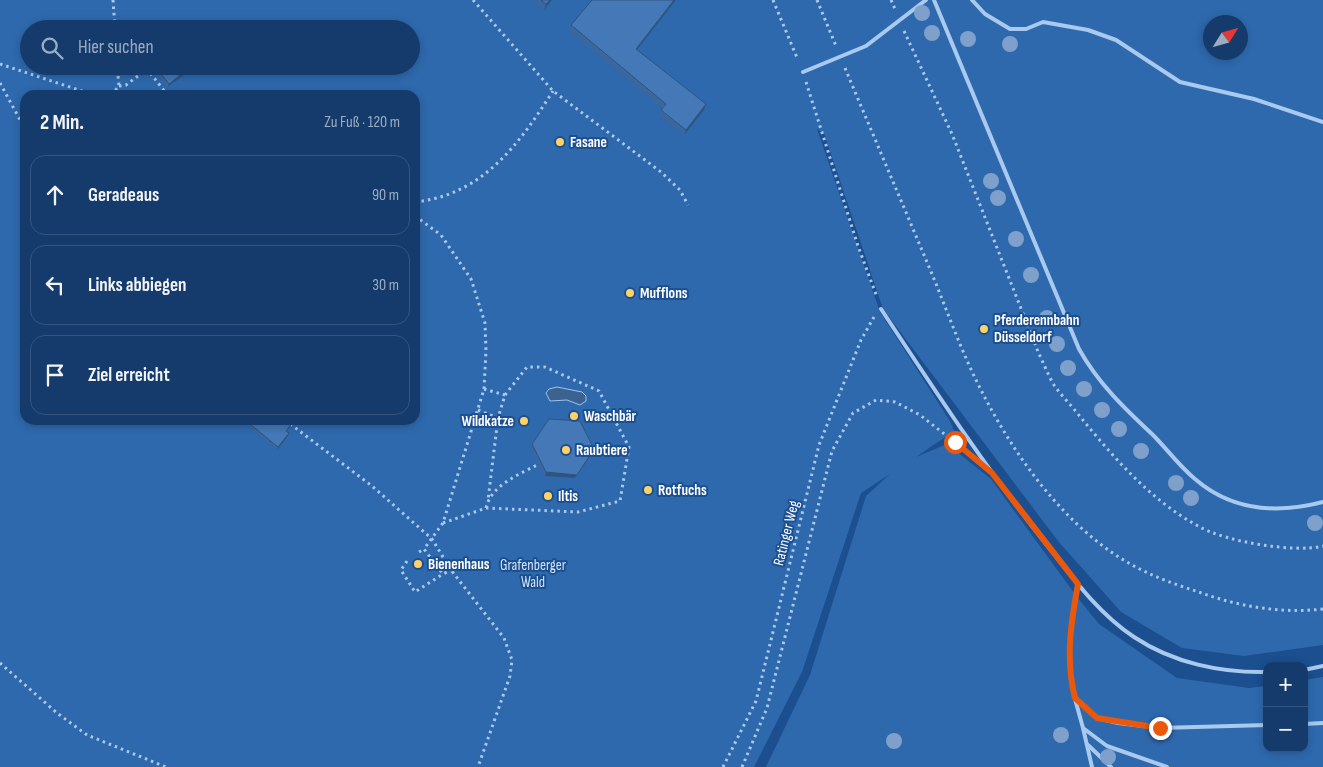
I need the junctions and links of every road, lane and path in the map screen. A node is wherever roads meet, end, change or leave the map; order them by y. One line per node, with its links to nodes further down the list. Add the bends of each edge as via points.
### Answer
1 (113, 0): 8 (path)
2 (473, 0): 22 (path)
3 (773, 0): 12 (path)
4 (817, 0): 9 (path)
5 (926, 0): 9 (lane, via 866,46)
6 (934, 0): 37 (lane, via 1079,349 1092,372 1111,395 1212,493 1253,508 1287,509)
7 (972, 0): 24 (lane, via 985,14 1010,29 1026,29 1043,22 1088,30 1116,40 1180,82 1254,99)
8 (114, 20)
9 (841, 57): 12 (lane); 47 (path, via 980,389 1019,454 1046,489 1082,529 1147,573 1244,605 1275,610)
10 (0, 64): 11 (path)
11 (20, 71)
12 (803, 72): 28 (path)
13 (33, 75): 19 (path)
14 (118, 75): 18 (path)
15 (139, 75): 18 (path)
16 (152, 75): 21 (path)
17 (0, 83): 23 (path)
18 (119, 86): 20 (path)
19 (79, 90)
20 (115, 90)
21 (164, 90)
22 (553, 91): 25 (path, via 525,134 489,173 446,195); 26 (path, via 666,176 680,190)
23 (20, 120)
24 (1323, 122)
25 (420, 201)
26 (688, 205)
27 (420, 220): 29 (path, via 441,235 471,279 485,323)
28 (881, 309): 46 (lane, via 956,422); 60 (path, Ratinger Weg, via 860,340 820,445 756,701)
29 (484, 389): 30 (path); 31 (path)
30 (506, 395): 32 (path); 38 (path, via 527,367 545,367 598,391 629,447 620,501 578,512)
31 (478, 410): 32 (path); 39 (path)
32 (498, 418): 36 (path)
33 (292, 425): 40 (path, via 372,486)
34 (955, 442): 61 (path, via 920,415 895,402 876,400 853,413 832,451 767,708)
35 (539, 464): 36 (path, via 503,484)
36 (488, 500): 38 (path)
37 (1323, 502)
38 (486, 508): 39 (path)
39 (443, 523): 40 (path)
40 (432, 540): 41 (path); 44 (path)
41 (424, 549): 42 (path); 45 (path)
42 (419, 552)
43 (407, 561): 45 (path, via 401,570 415,592)
44 (451, 570): 45 (path); 59 (path, via 504,638 512,660 510,676)
45 (443, 574)
46 (1078, 584): 51 (lane, via 1127,632 1157,650 1216,670); 52 (path, via 1069,654)
47 (1323, 609)
48 (0, 663): 58 (path, via 87,735)
49 (1323, 666): 50 (lane)
50 (1308, 669)
51 (1263, 672)
52 (1075, 698): 55 (lane, via 1097,718 1118,723 1160,728); 56 (lane)
53 (1323, 723): 54 (lane)
54 (1308, 724)
55 (1263, 725)
56 (1083, 728): 57 (lane); 64 (lane, via 1107,746)
57 (1088, 746): 62 (lane); 63 (lane)
58 (166, 767)
59 (478, 767)
60 (723, 767)
61 (742, 767)
62 (1092, 767)
63 (1111, 767)
64 (1166, 767)

